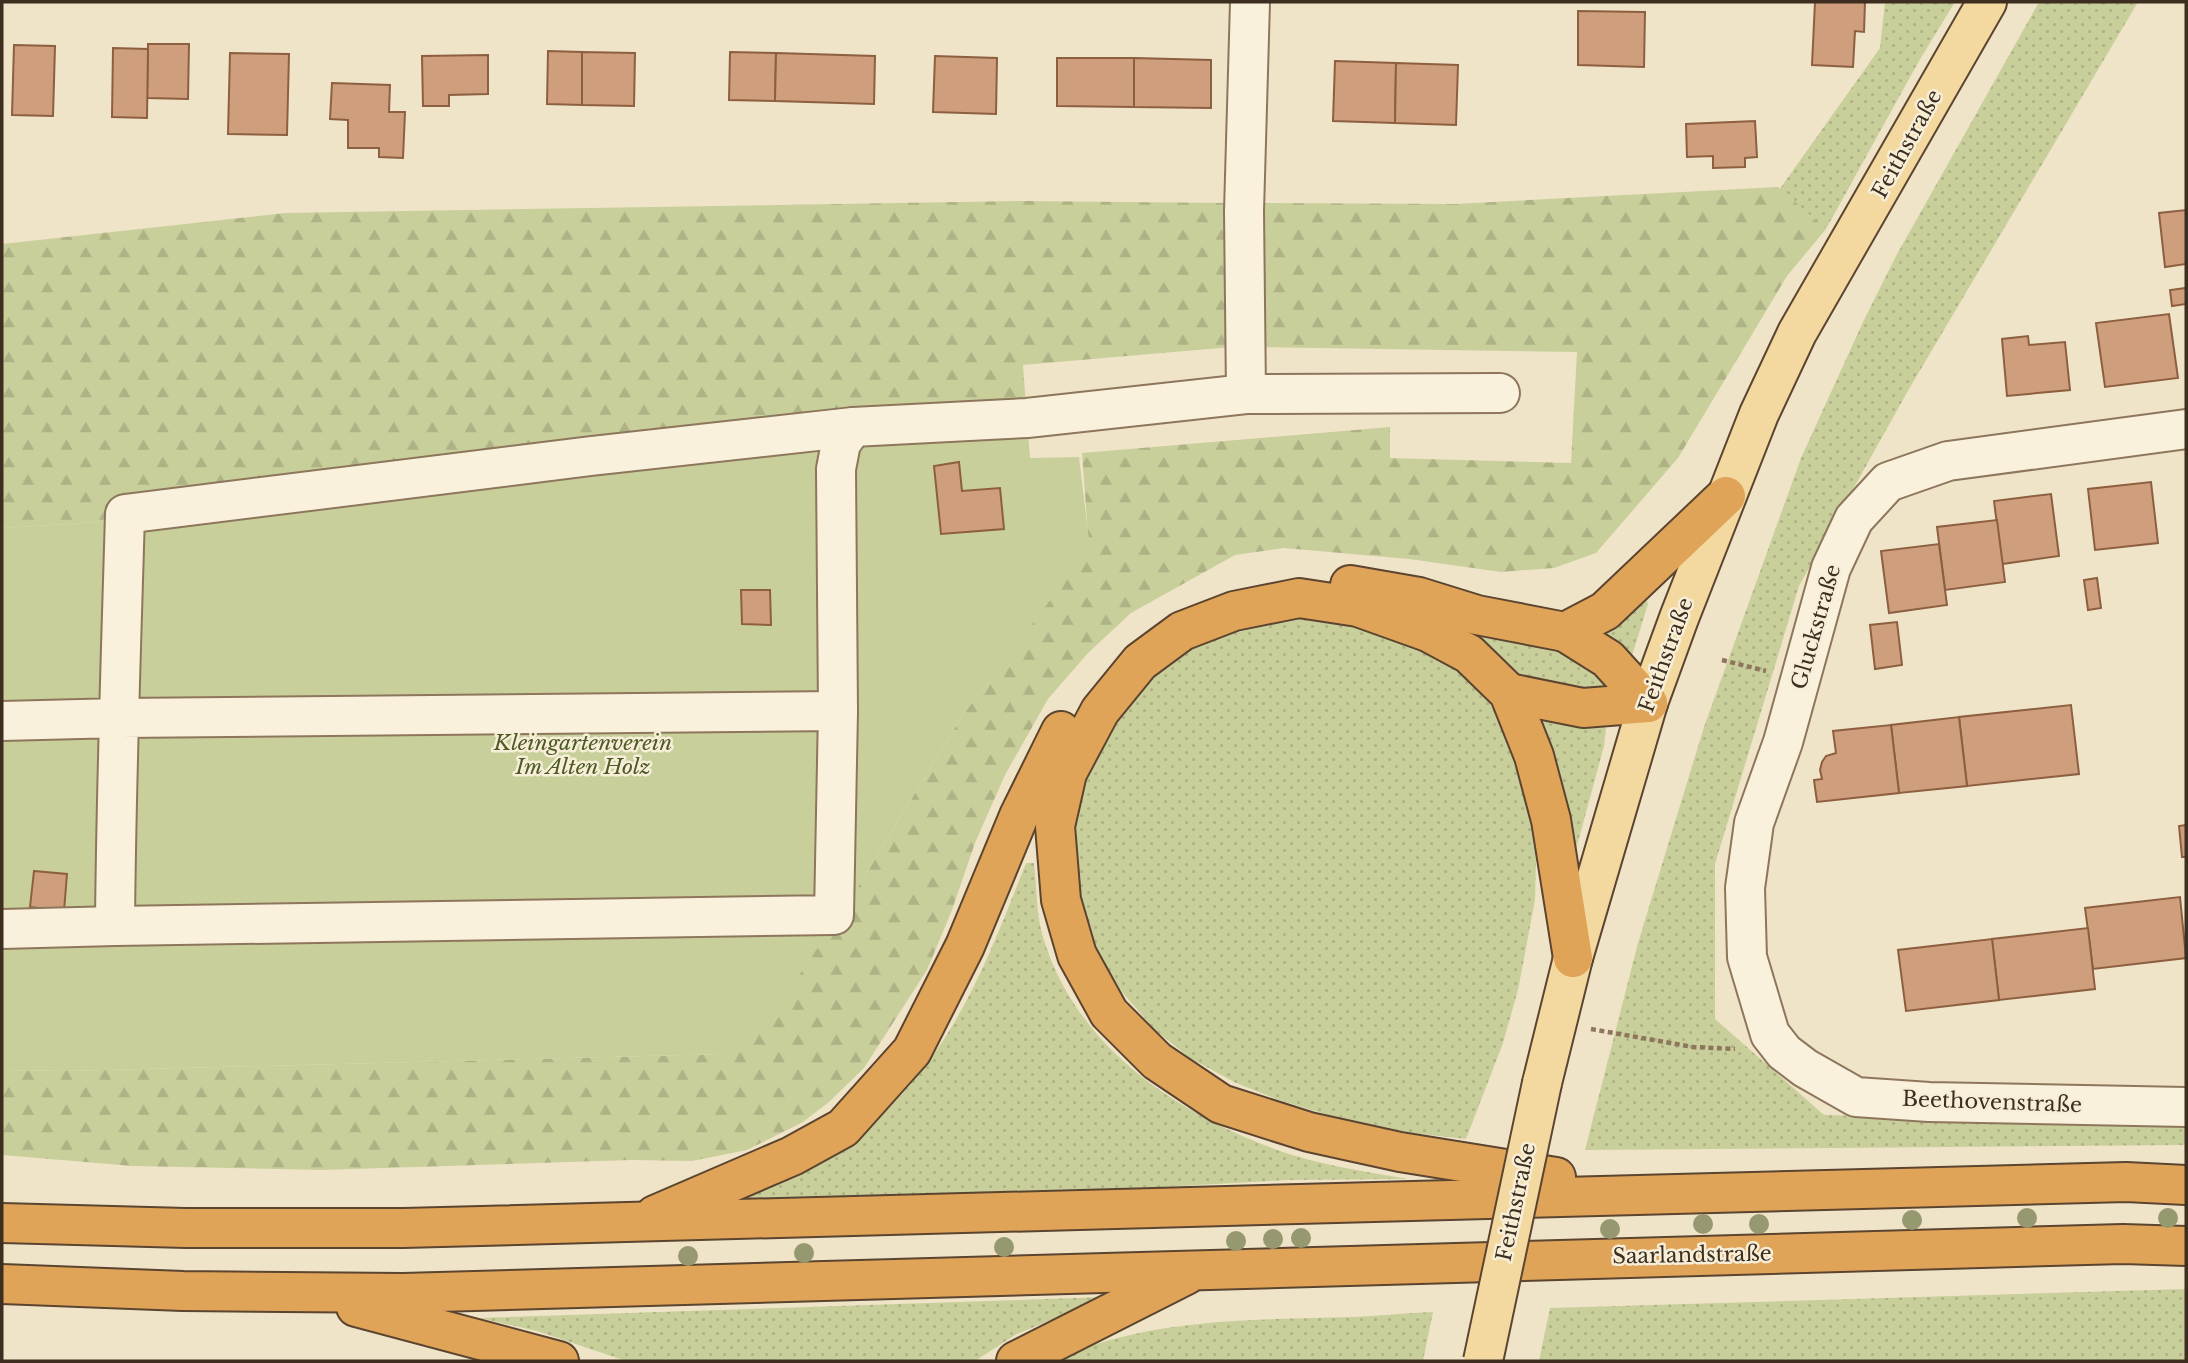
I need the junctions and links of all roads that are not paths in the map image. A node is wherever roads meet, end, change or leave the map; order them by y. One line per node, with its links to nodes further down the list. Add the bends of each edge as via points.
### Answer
1 (1250, 2): 4 (street, via 1244,211)
2 (1987, 2): 7 (main road, Feithstraße, via 1797,334)
3 (1500, 393): 4 (street)
4 (1246, 394): 5 (street, via 1027,418)
5 (853, 427): 11 (street, via 841,443 835,469); 12 (street, via 125,514)
6 (2186, 429): 17 (street, Gluckstraße, via 1948,461 1888,482 1854,519 1831,568 1783,742 1754,823 1745,888 1747,957 1770,1034)
7 (1726, 496): 8 (highway, via 1605,611); 10 (main road, Feithstraße)
8 (1565, 632): 10 (highway, via 1608,659); 22 (highway, via 1477,615 1419,597 1299,580 1225,596 1137,640 1097,681 1061,731 1019,816 965,946 912,1051 842,1128 792,1156)
9 (1509, 693): 10 (highway, via 1583,708); 16 (highway, via 1534,756 1551,820); 20 (highway, via 1469,654 1428,632 1358,607 1299,598 1234,611 1182,631 1132,671 1100,711 1067,773 1055,826 1061,900 1077,955 1109,1013 1157,1061 1221,1104 1309,1132 1400,1152)
10 (1648, 703): 16 (main road, Feithstraße)
11 (838, 711): 12 (street); 14 (street, via 834,915)
12 (120, 718): 13 (street); 14 (street)
13 (2, 721)
14 (115, 926): 15 (street)
15 (2, 929)
16 (1573, 958): 29 (main road, Feithstraße, bridge)
17 (1805, 1068): 18 (street, Beethovenstraße, via 1856,1097)
18 (2186, 1107)
19 (2186, 1185): 20 (highway, via 2126,1182)
20 (1658, 1193): 22 (highway)
21 (2, 1223): 22 (highway, via 186,1228)
22 (636, 1224)
23 (2186, 1246): 24 (highway, Saarlandstraße)
24 (1198, 1269): 26 (highway, Saarlandstraße, via 403,1293); 28 (highway)
25 (2, 1284): 26 (highway)
26 (297, 1291): 27 (highway)
27 (559, 1361)
28 (1016, 1361)
29 (1483, 1361)

